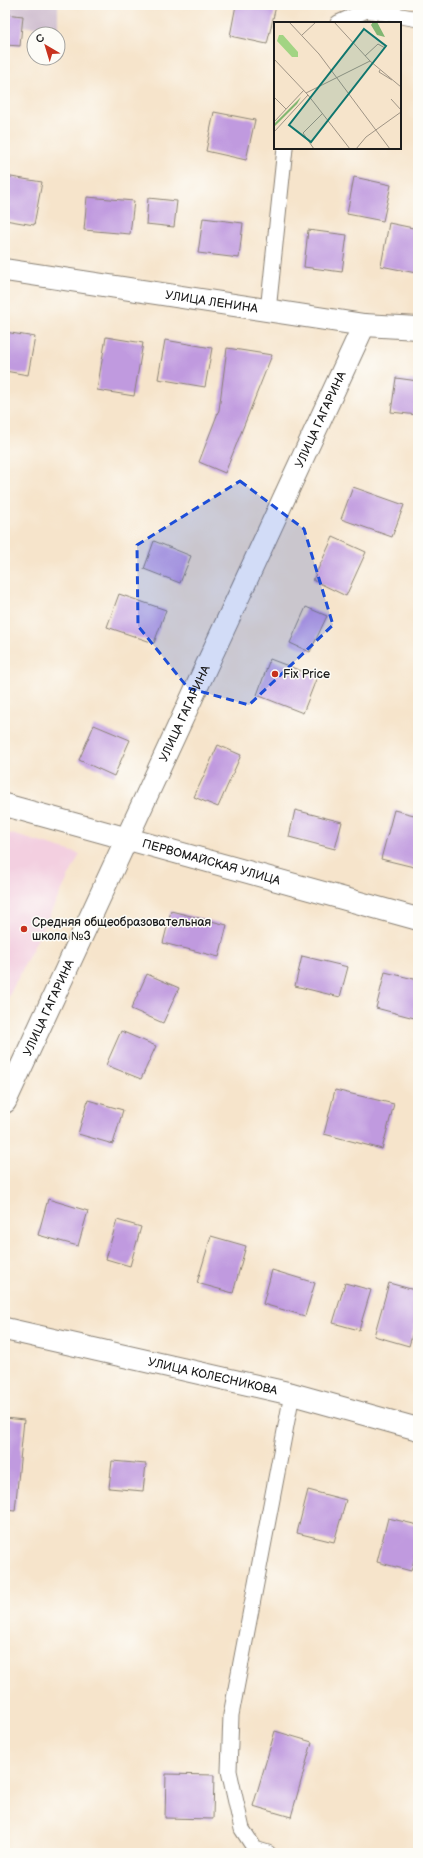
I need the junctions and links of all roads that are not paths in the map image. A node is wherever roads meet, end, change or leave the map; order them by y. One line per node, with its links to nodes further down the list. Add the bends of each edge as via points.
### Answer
1 (418, 20): 2 (lane, via 367,10)
2 (340, 22)
3 (285, 149): 5 (lane)
4 (5, 270): 5 (street, УЛИЦА ЛЕНИНА)
5 (268, 310): 6 (street, УЛИЦА ЛЕНИНА)
6 (364, 325): 7 (street, УЛИЦА ЛЕНИНА); 9 (street, УЛИЦА ГАГАРИНА)
7 (418, 328)
8 (5, 805): 9 (street, ПЕРВОМАЙСКАЯ УЛИЦА)
9 (127, 838): 10 (street, ПЕРВОМАЙСКАЯ УЛИЦА); 11 (street, УЛИЦА ГАГАРИНА)
10 (418, 919)
11 (5, 1102)
12 (5, 1329): 13 (street, УЛИЦА КОЛЕСНИКОВА)
13 (292, 1394): 14 (street, УЛИЦА КОЛЕСНИКОВА); 15 (lane, via 231,1715 230,1771 242,1829 255,1849)
14 (418, 1429)
15 (268, 1853)

